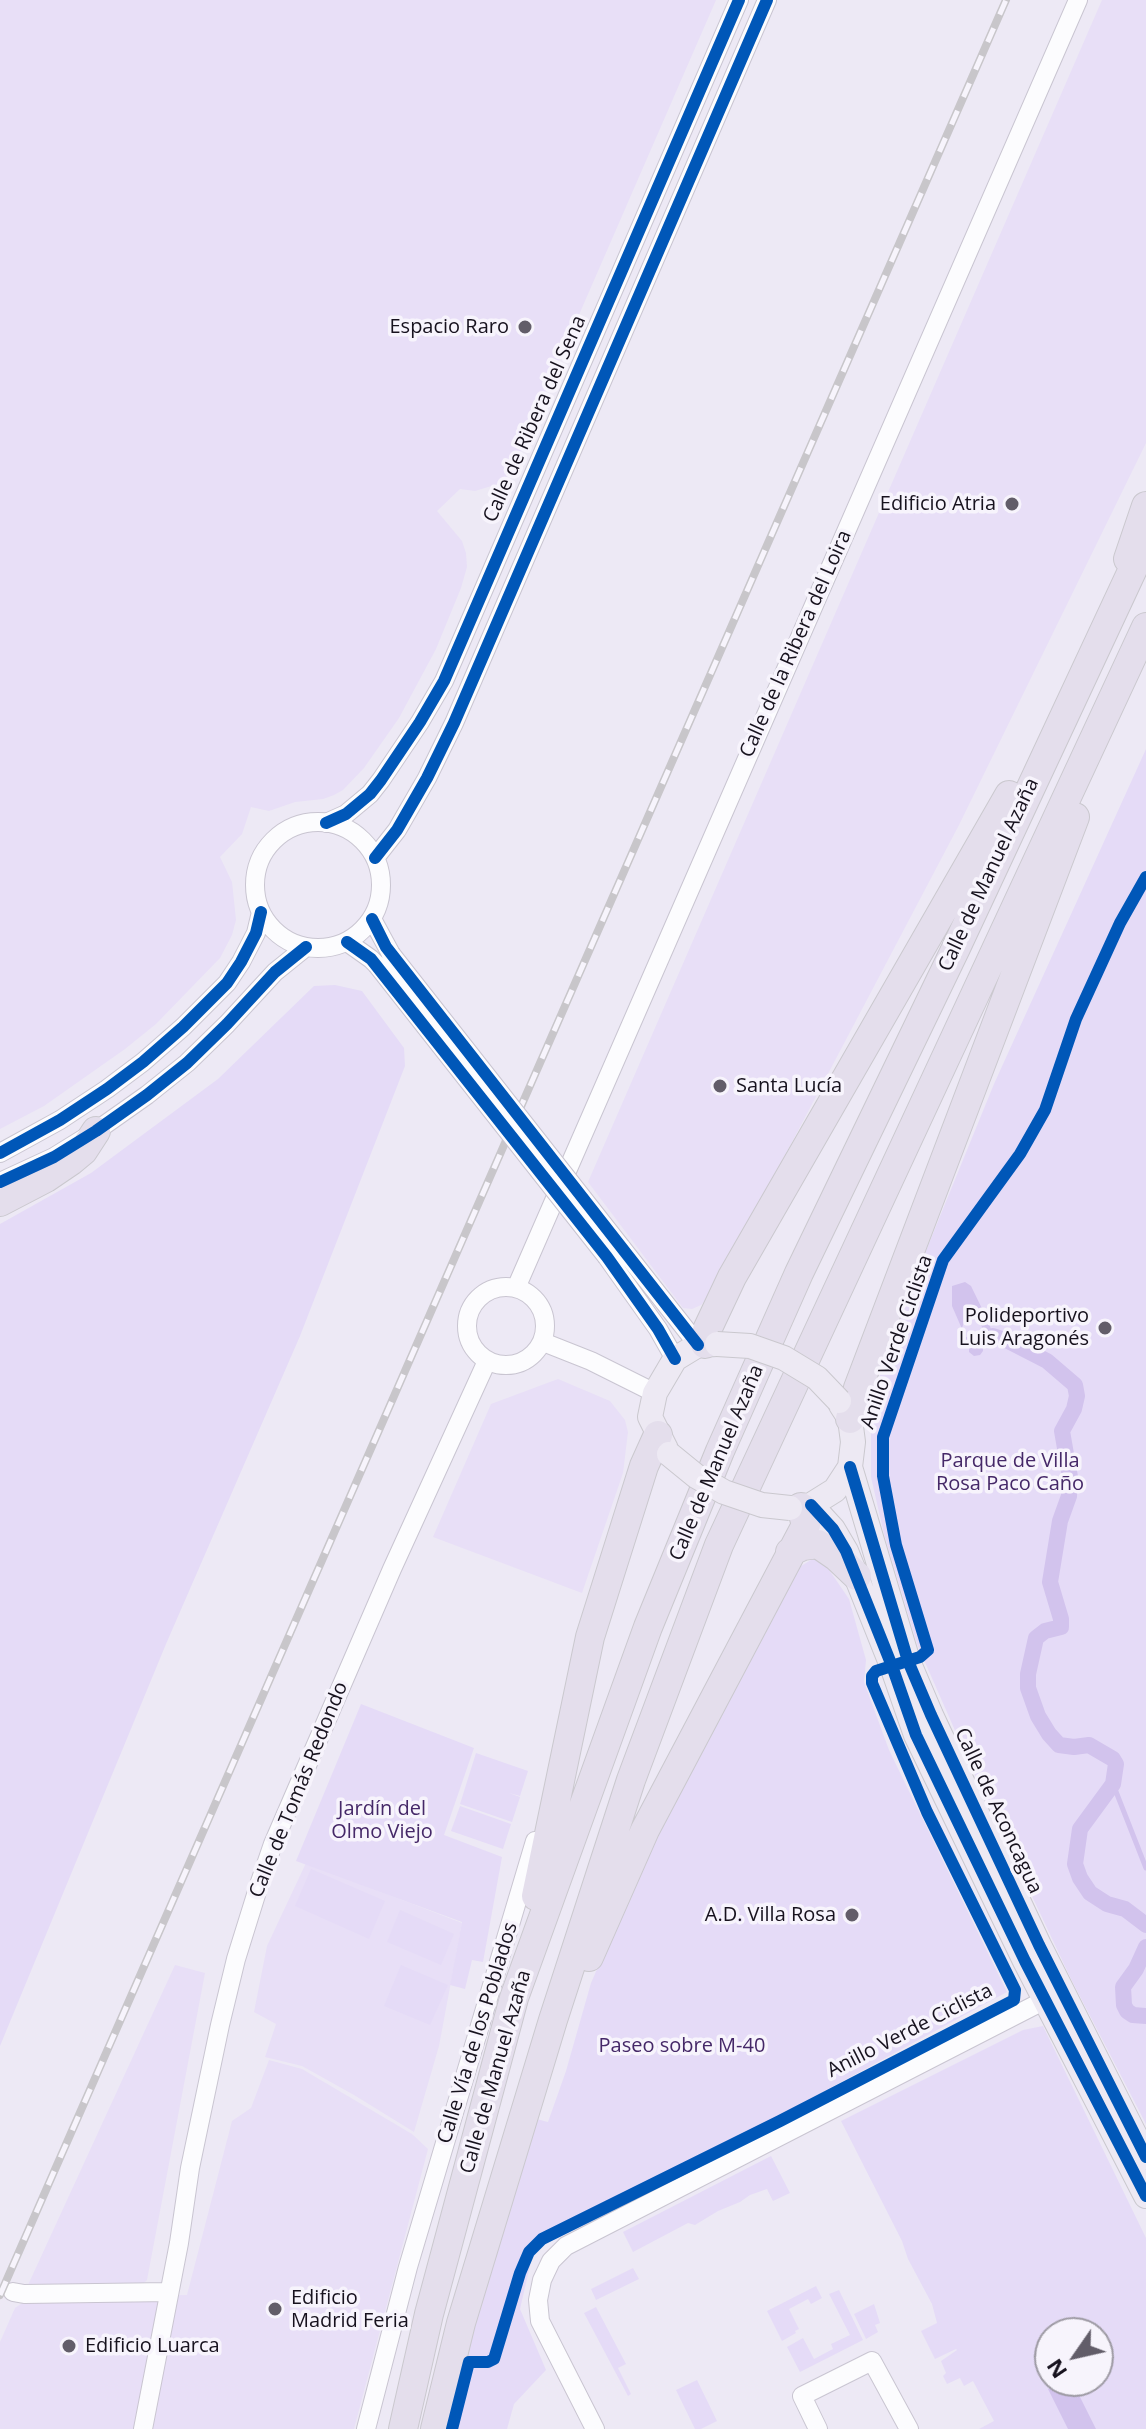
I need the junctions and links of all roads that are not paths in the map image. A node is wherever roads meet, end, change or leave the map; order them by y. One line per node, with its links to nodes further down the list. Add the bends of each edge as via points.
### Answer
1 (739, 0): 6 (street, Calle de Ribera del Sena)
2 (767, 0): 10 (street, Calle de Ribera del Sena)
3 (1078, 0): 24 (street, Calle de la Ribera del Loira)
4 (1146, 506): 7 (highway)
5 (1146, 541): 7 (highway, Calle de Manuel Azaña)
6 (500, 550): 10 (street, Calle de Ribera del Sena, via 509,567 483,627); 12 (street, Calle de Ribera del Sena, via 444,681 420,722 370,794)
7 (1106, 626): 26 (highway, via 732,1277 707,1330); 38 (highway, Calle de Manuel Azaña, via 720,1451 648,1627)
8 (1146, 627): 11 (highway, Calle de Manuel Azaña)
9 (1146, 639): 11 (highway)
10 (482, 656): 13 (street, Calle de Ribera del Sena, via 427,778)
11 (1108, 708): 30 (highway, via 1075,818 864,1373); 39 (highway, Calle de Manuel Azaña, via 719,1545 631,1780)
12 (326, 823): 13 (street, via 355,834); 14 (street, via 293,827 264,853 255,883)
13 (375, 858): 15 (street, via 381,882)
14 (261, 912): 17 (street, via 284,939); 20 (street, via 256,933 227,983 183,1027 107,1089)
15 (372, 919): 16 (street); 18 (street)
16 (347, 942): 17 (street); 18 (street, via 371,959)
17 (306, 947): 19 (street, via 187,1063)
18 (384, 960): 23 (street, bridge)
19 (96, 1131): 21 (street); 22 (highway, via 71,1161)
20 (0, 1153)
21 (0, 1182)
22 (0, 1202)
23 (614, 1252): 26 (street); 27 (street)
24 (516, 1288): 25 (street, via 542,1309); 28 (street, via 483,1294 469,1311 467,1334)
25 (543, 1342): 28 (street, via 519,1364); 29 (street)
26 (707, 1344): 27 (main road); 30 (main road, bridge, via 750,1346 784,1358 817,1378)
27 (675, 1359): 29 (main road)
28 (487, 1361): 43 (street, Calle de Tomás Redondo, via 392,1569 260,1882 220,2025)
29 (655, 1393): 31 (main road, via 650,1417)
30 (845, 1410): 32 (main road, via 853,1442)
31 (664, 1445): 33 (main road, bridge, via 696,1476 724,1492 762,1505); 36 (highway, via 644,1466)
32 (850, 1467): 33 (main road, via 835,1490); 37 (main road, Calle de Aconcagua, via 908,1661 1039,1945)
33 (801, 1507): 34 (highway, via 806,1525); 35 (main road, Calle de Aconcagua, via 833,1529)
34 (790, 1552): 35 (highway, via 818,1544); 39 (highway, via 645,1830 592,1952)
35 (857, 1576): 37 (main road, Calle de Aconcagua, via 916,1735)
36 (590, 1637): 38 (highway); 45 (street, Calle Vía de los Poblados)
37 (1053, 1994): 40 (main road, Calle de Aconcagua); 41 (main road, Calle de Aconcagua); 48 (street, via 566,2246 542,2280 540,2321)
38 (514, 1998): 46 (highway, Calle de Manuel Azaña)
39 (553, 2020): 47 (highway, Calle de Manuel Azaña, via 461,2323)
40 (1146, 2157)
41 (1146, 2196)
42 (13, 2292): 43 (street)
43 (169, 2292): 44 (street, Calle de Tomás Redondo)
44 (143, 2429)
45 (366, 2429)
46 (403, 2429)
47 (435, 2429)
48 (595, 2429)
49 (818, 2429): 50 (street, via 802,2396 872,2361)
50 (909, 2429)

